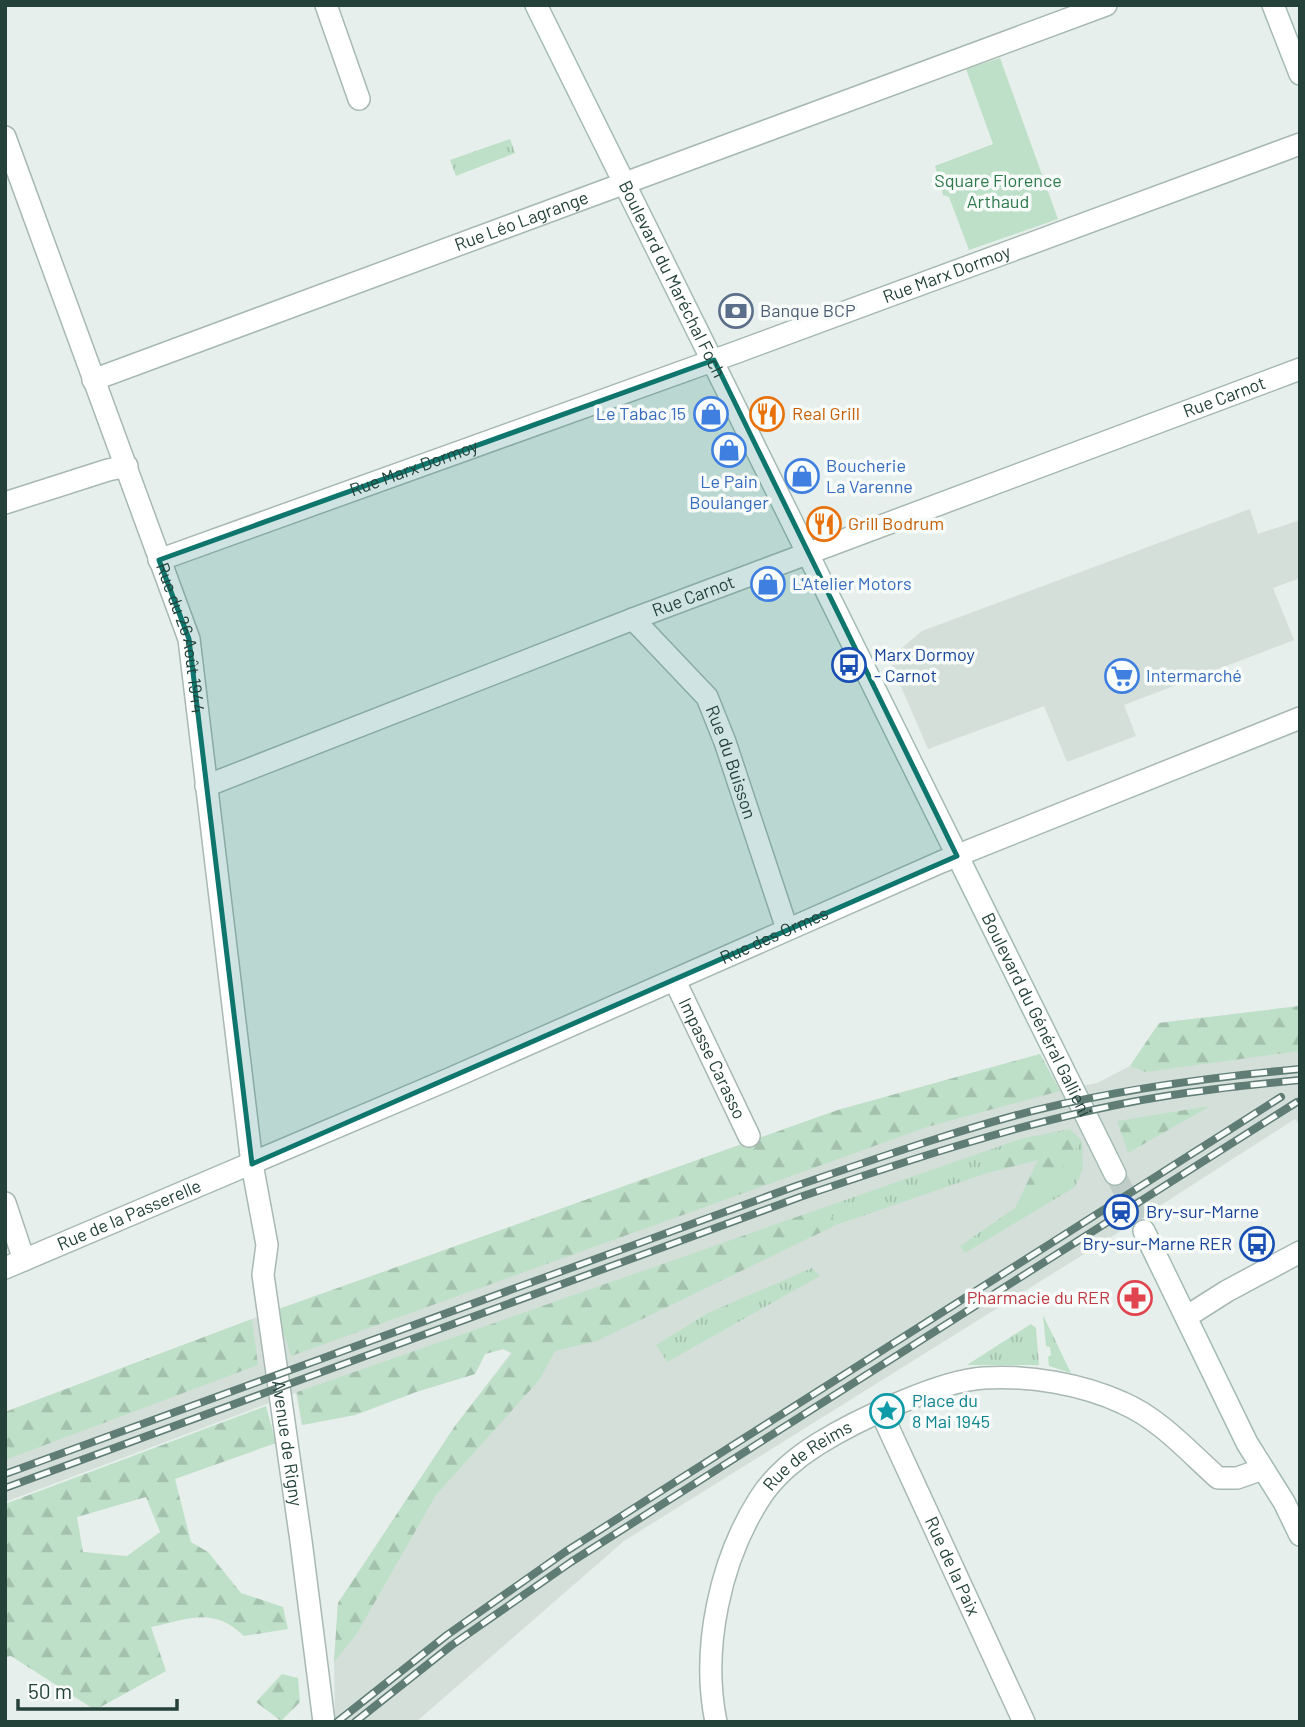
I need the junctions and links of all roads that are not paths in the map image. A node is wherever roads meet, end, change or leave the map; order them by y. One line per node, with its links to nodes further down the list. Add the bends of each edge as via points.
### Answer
1 (326, 5): 6 (street)
2 (536, 5): 9 (street, Boulevard du Maréchal Foch)
3 (1106, 5): 9 (street, Rue Léo Lagrange)
4 (1273, 5): 5 (street)
5 (1300, 74)
6 (359, 99)
7 (5, 137): 12 (street, Rue du 26 Août 1944)
8 (1300, 144): 10 (street, Rue Marx Dormoy)
9 (626, 184): 10 (street, Boulevard du Maréchal Foch); 12 (street, Rue Léo Lagrange)
10 (714, 360): 15 (street, Boulevard du Maréchal Foch); 16 (street, Rue Marx Dormoy)
11 (1300, 369): 15 (street, Rue Carnot)
12 (93, 380): 13 (street, Rue du 26 Août 1944)
13 (127, 466): 14 (street); 16 (street, Rue du 26 Août 1944)
14 (5, 503)
15 (808, 553): 17 (street, Rue Carnot); 20 (street, Boulevard du Maréchal Foch)
16 (159, 561): 19 (street, Rue du 26 Août 1944, via 189,639)
17 (633, 619): 19 (street, Rue Carnot); 21 (street, Rue du Buisson, via 707,697)
18 (1300, 718): 20 (street, Rue des Ormes)
19 (206, 786): 24 (street, Rue du 26 Août 1944)
20 (957, 856): 21 (street, Rue des Ormes); 25 (street, Boulevard du Général Gallieni)
21 (787, 929): 22 (street, Rue des Ormes)
22 (675, 981): 23 (street, Impasse Carasso); 24 (street, Rue des Ormes)
23 (749, 1136)
24 (252, 1164): 29 (street, Rue de la Passerelle); 34 (street, Avenue de Rigny, via 267,1245 262,1275)
25 (1115, 1174)
26 (5, 1203): 29 (street)
27 (1144, 1231): 30 (street)
28 (1300, 1252): 30 (street)
29 (15, 1264)
30 (1186, 1317): 32 (street)
31 (881, 1412): 32 (street, Rue de Reims, via 958,1381 984,1377 1046,1381 1124,1403 1160,1426 1218,1478 1237,1478); 35 (street, Rue de Reims, via 797,1459 777,1477 750,1516 732,1556 715,1625); 36 (street, Rue de la Paix)
32 (1263, 1469): 33 (street)
33 (1298, 1529)
34 (324, 1722)
35 (716, 1722)
36 (1024, 1722)

